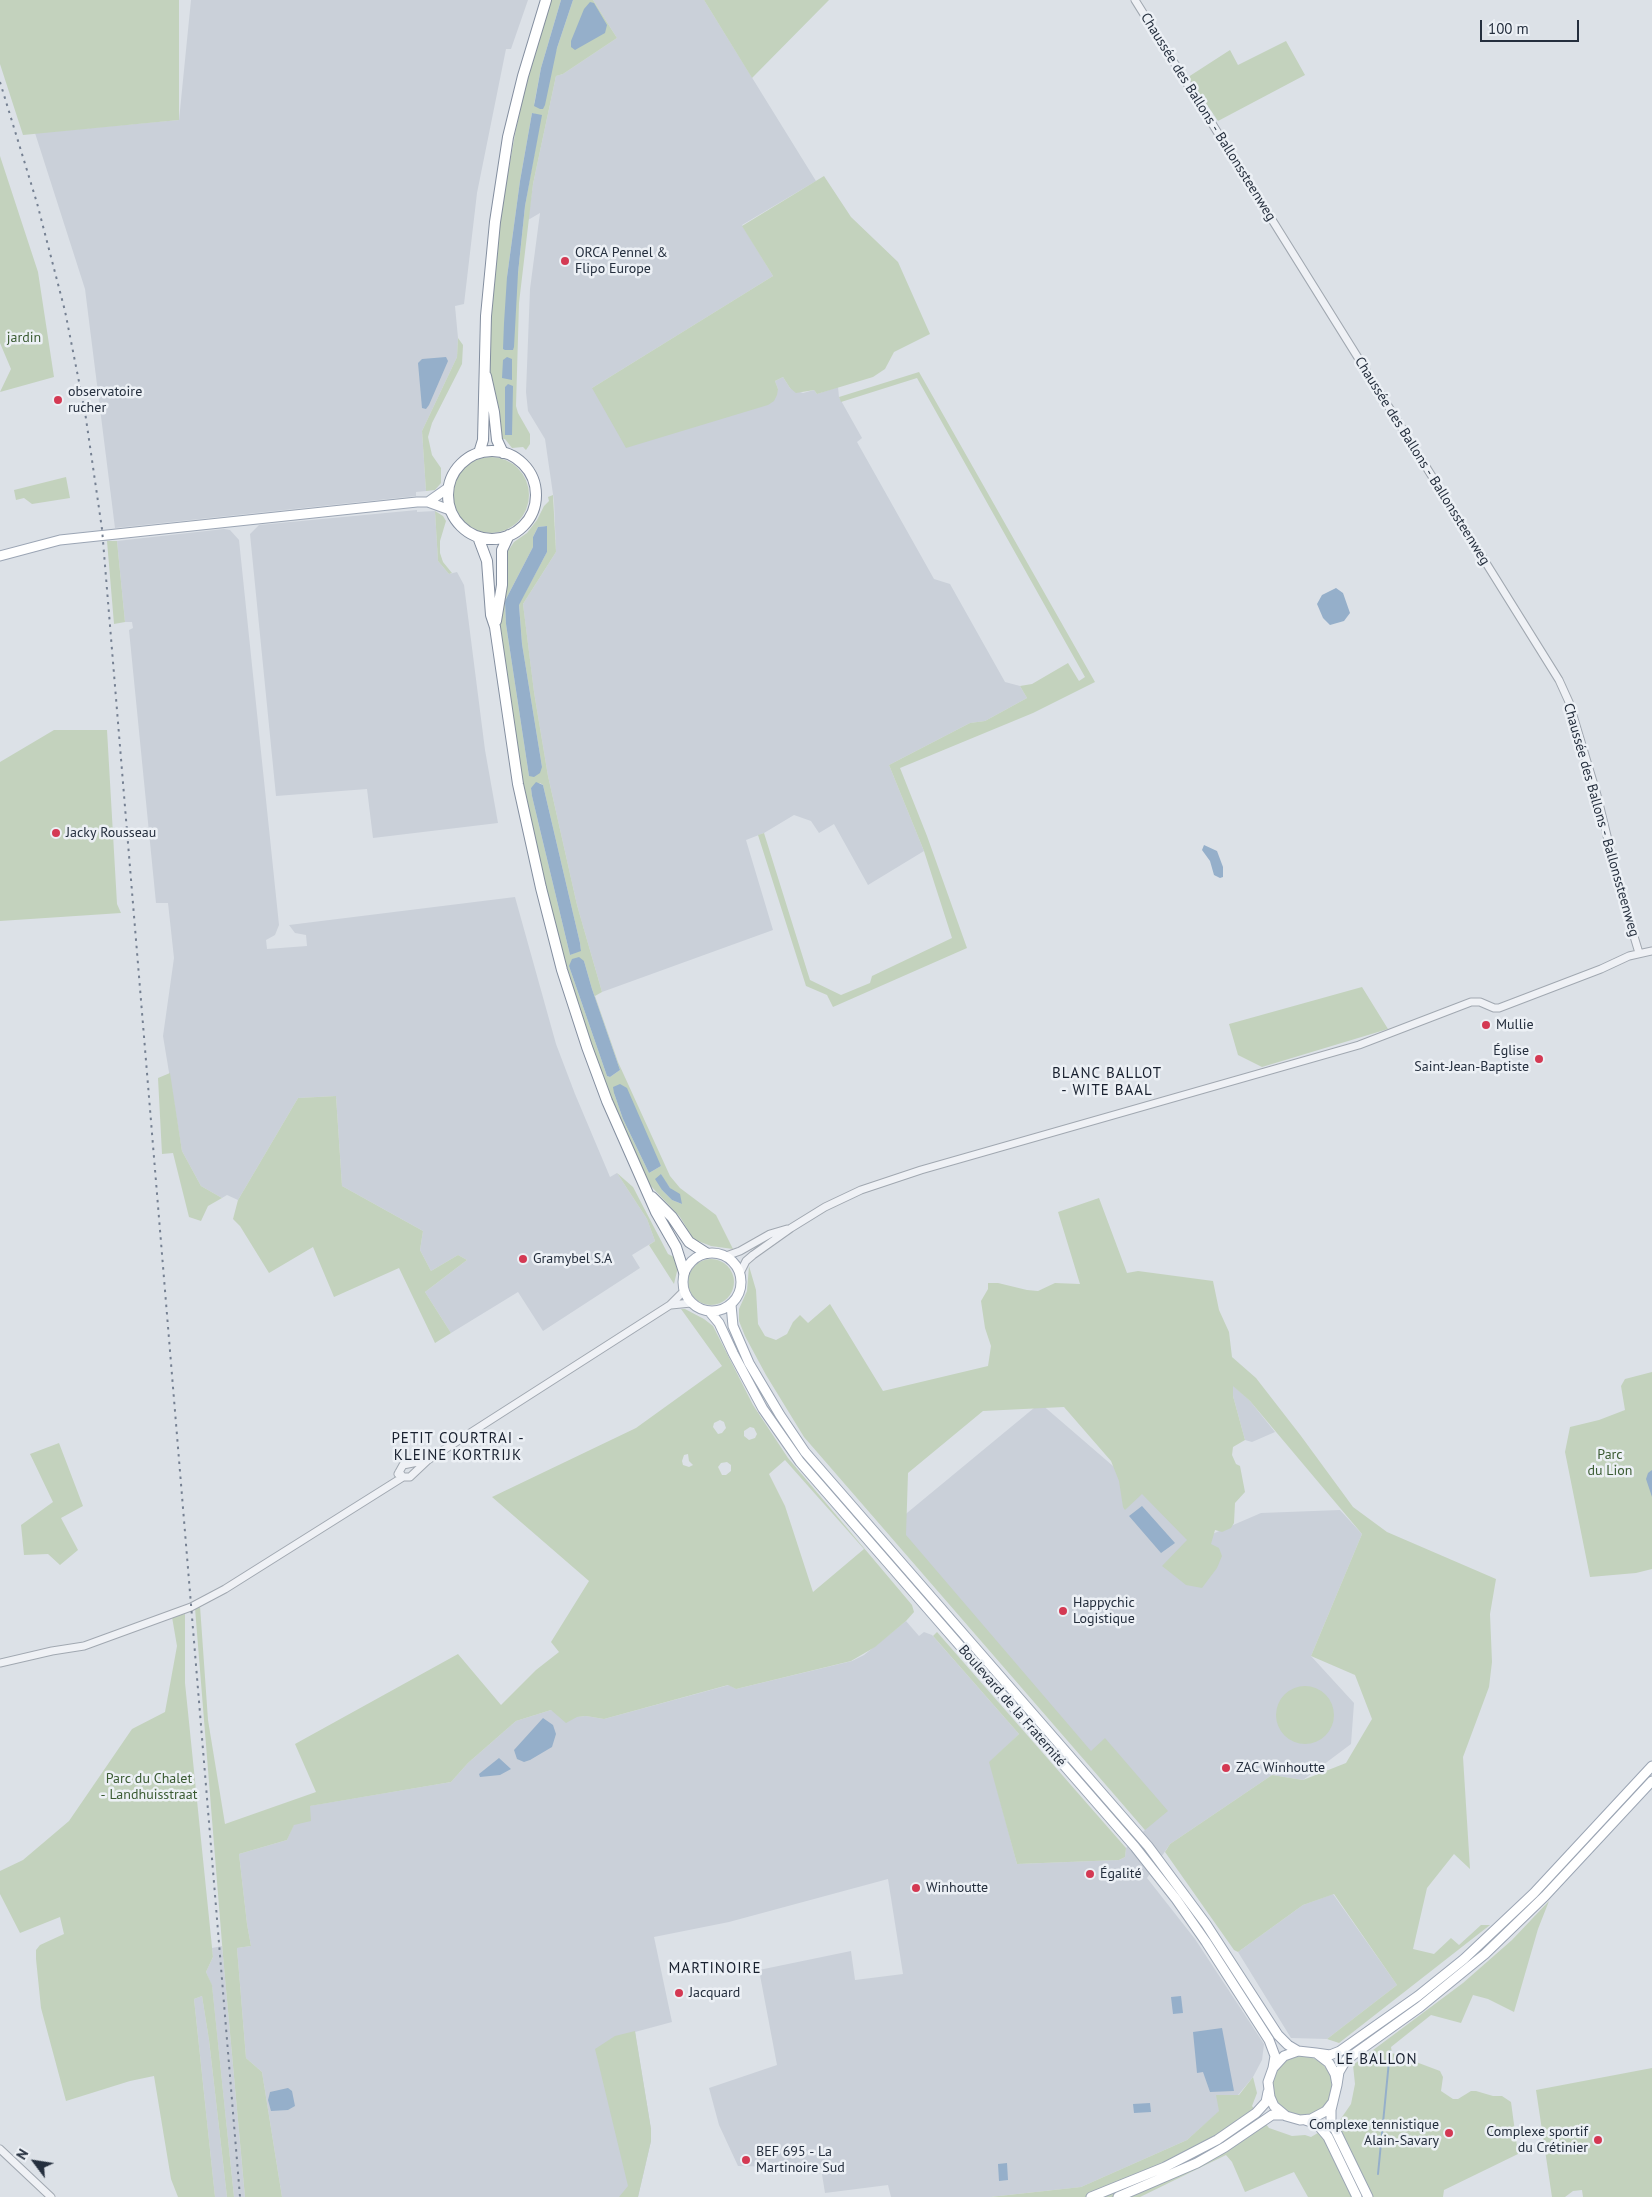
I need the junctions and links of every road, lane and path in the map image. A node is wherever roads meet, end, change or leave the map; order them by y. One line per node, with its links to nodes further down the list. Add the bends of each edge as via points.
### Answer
1 (546, 0): 3 (highway, via 508,137 494,222)
2 (1135, 0): 14 (street, Chaussée des Ballons - Ballonssteenweg, via 1558,680 1569,702 1597,795 1618,884)
3 (484, 366): 4 (highway, via 483,440); 5 (highway, via 497,440)
4 (479, 453): 5 (highway); 6 (highway, via 457,468)
5 (503, 453): 9 (highway, via 523,464 535,492 531,514)
6 (448, 488): 7 (main road); 8 (highway)
7 (428, 502): 8 (main road); 11 (main road, via 60,540)
8 (450, 510): 10 (highway, via 460,526)
9 (509, 535): 10 (highway, via 491,539); 12 (highway, via 502,550 502,585)
10 (478, 537): 12 (highway, via 487,561 491,615)
11 (0, 556)
12 (495, 627): 15 (highway, via 518,784 550,927 587,1047 616,1124)
13 (1652, 951): 14 (street)
14 (1639, 953): 16 (street, via 1499,1008 1471,1002 1359,1045 920,1170 861,1190)
15 (650, 1195): 17 (highway, via 672,1217 689,1242); 19 (highway, via 680,1255)
16 (791, 1228): 18 (street, via 770,1234); 20 (street, via 752,1255)
17 (706, 1253): 18 (main road); 19 (main road, via 693,1260)
18 (726, 1256): 20 (main road)
19 (684, 1272): 21 (main road)
20 (740, 1273): 24 (main road, via 740,1290)
21 (684, 1291): 22 (main road); 23 (street)
22 (691, 1303): 23 (street); 25 (main road)
23 (670, 1305): 26 (street)
24 (731, 1305): 25 (main road); 33 (main road, Boulevard de la Fraternité, via 733,1326 741,1346 769,1398 805,1452 1148,1846 1206,1924 1278,2035)
25 (709, 1312): 35 (main road, Boulevard de la Fraternité, via 719,1323 763,1409 800,1462 1135,1846 1172,1893 1269,2040 1275,2056)
26 (428, 1460): 27 (street); 28 (street)
27 (408, 1464): 28 (street); 29 (street, via 401,1466)
28 (414, 1473): 29 (street, via 410,1477)
29 (401, 1475): 30 (street, via 225,1590 198,1603 166,1618 84,1646)
30 (0, 1663)
31 (1652, 1766): 34 (main road, via 1534,1893 1464,1959 1340,2051 1330,2055)
32 (1652, 1781): 36 (main road, via 1554,1887 1485,1954 1420,2007 1346,2060 1339,2072)
33 (1298, 2051): 34 (main road); 35 (main road, via 1284,2056)
34 (1316, 2053): 36 (main road, via 1333,2068)
35 (1273, 2068): 37 (main road)
36 (1337, 2085): 38 (main road)
37 (1268, 2092): 39 (main road, via 1274,2106); 43 (main road, via 1266,2102 1256,2113 1217,2140 1165,2167)
38 (1333, 2102): 40 (main road, via 1321,2114); 46 (main road, via 1330,2115 1333,2125)
39 (1286, 2116): 40 (main road); 44 (main road, via 1272,2115 1197,2163)
40 (1305, 2120): 45 (main road, via 1317,2124 1328,2137)
41 (0, 2149): 42 (street)
42 (51, 2197)
43 (1090, 2197)
44 (1118, 2197)
45 (1357, 2197)
46 (1368, 2197)

